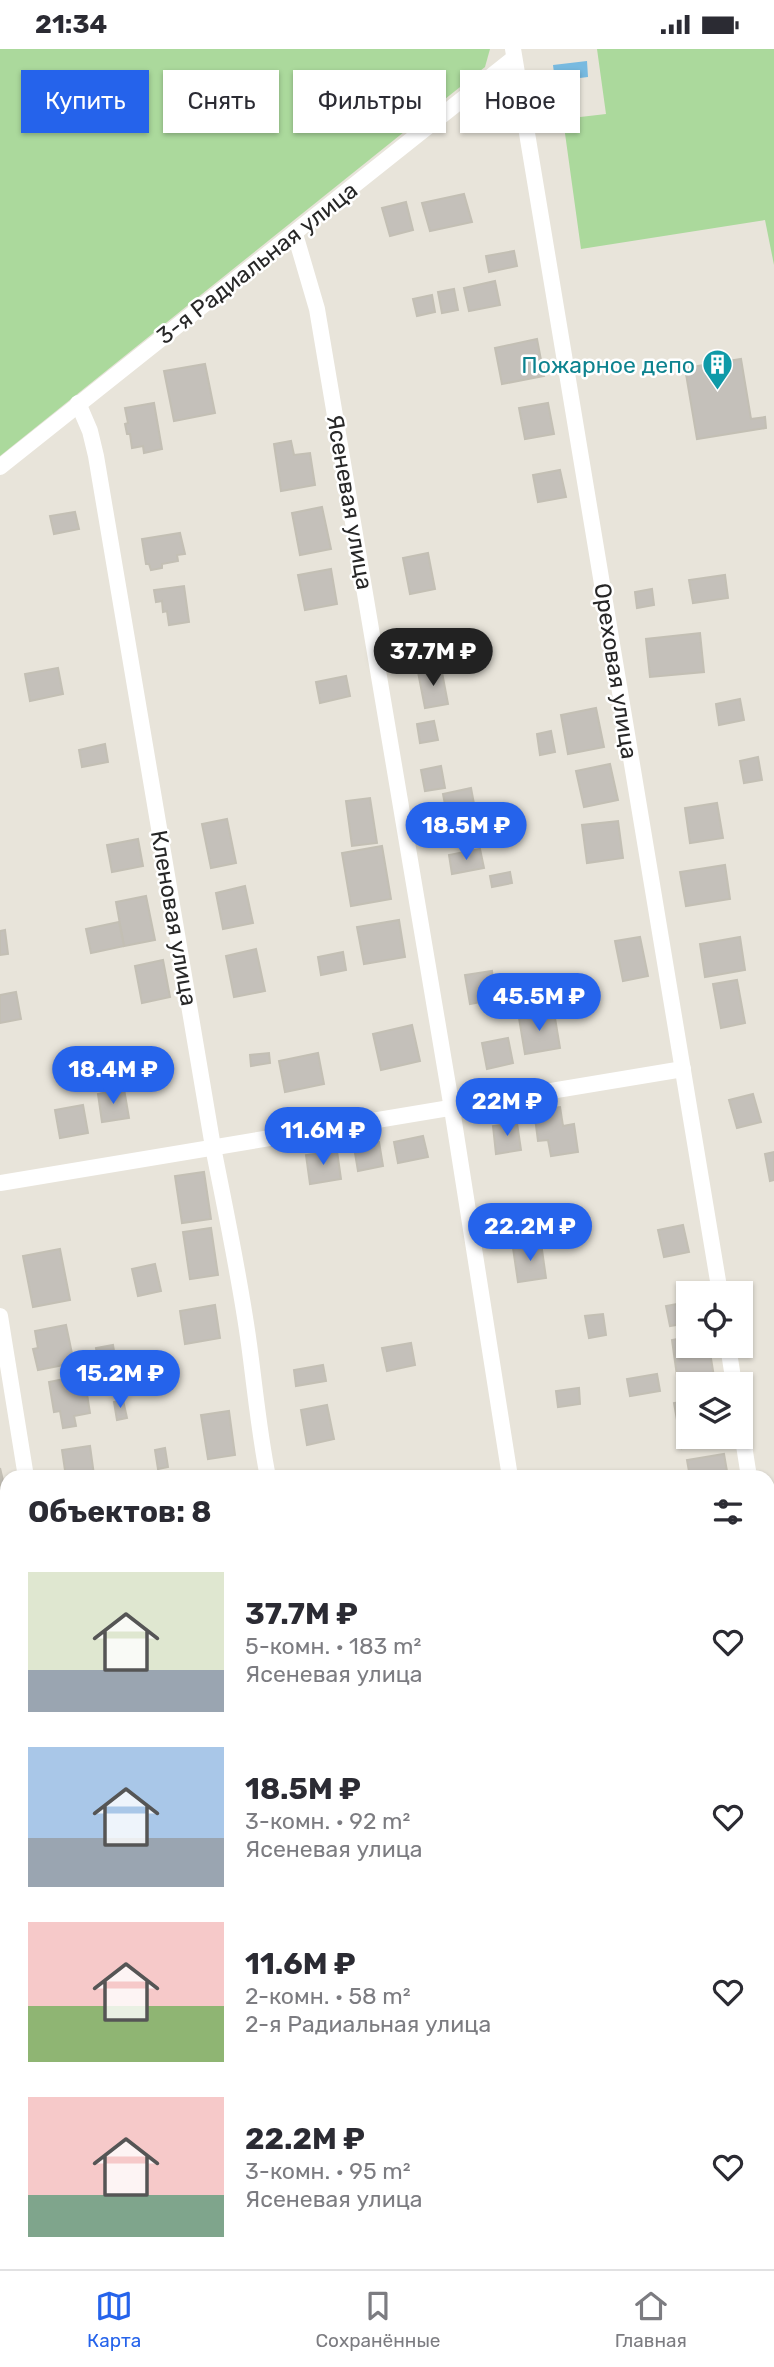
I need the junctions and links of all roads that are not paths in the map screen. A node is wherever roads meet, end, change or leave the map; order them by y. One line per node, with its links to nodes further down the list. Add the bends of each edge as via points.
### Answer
1 (513, 53): 2 (street, 3-я Радиальная улица); 5 (street, Ореховая улица)
2 (295, 235): 3 (street, 3-я Радиальная улица); 6 (street, Ясеневая улица, via 317,309)
3 (78, 403): 4 (street, 3-я Радиальная улица); 7 (street, Кленовая улица, via 96,456)
4 (0, 467)
5 (683, 1069): 6 (street); 9 (street, Ореховая улица)
6 (452, 1109): 7 (street); 14 (street, Ясеневая улица)
7 (213, 1147): 8 (street); 13 (street, Кленовая улица)
8 (0, 1183)
9 (718, 1281)
10 (0, 1316): 12 (street)
11 (745, 1449): 15 (street)
12 (25, 1470)
13 (267, 1470)
14 (509, 1470)
15 (749, 1470)

